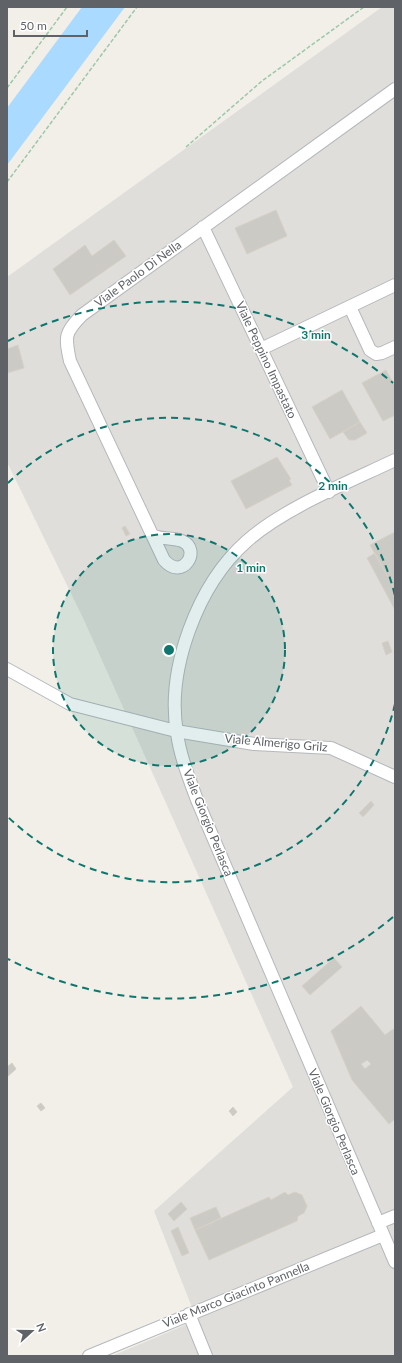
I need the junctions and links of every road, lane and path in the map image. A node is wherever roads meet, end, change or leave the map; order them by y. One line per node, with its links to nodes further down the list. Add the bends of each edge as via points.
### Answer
1 (67, 7): 4 (path)
2 (137, 7): 7 (path)
3 (364, 7): 6 (path, via 262,81)
4 (7, 88)
5 (395, 89): 8 (street, Viale Paolo Di Nella)
6 (186, 147)
7 (7, 182)
8 (203, 227): 12 (street, Viale Peppino Impastato); 15 (street, Viale Paolo Di Nella, via 82,315 69,327 66,342 70,362)
9 (395, 285): 10 (street)
10 (350, 307): 11 (street, via 370,350 376,354); 12 (street)
11 (395, 346)
12 (261, 350): 14 (street, Viale Peppino Impastato)
13 (395, 460): 14 (street, Viale Giorgio Perlasca)
14 (329, 492): 17 (street, Viale Giorgio Perlasca, via 286,514 246,541 214,578 188,630 175,683)
15 (154, 536)
16 (7, 669): 17 (street, Viale Almerigo Grilz, via 70,704)
17 (176, 731): 18 (street, Viale Almerigo Grilz, via 254,744 331,748); 20 (street, Viale Giorgio Perlasca, via 181,756 197,800)
18 (395, 777)
19 (395, 1216): 20 (street)
20 (378, 1223): 21 (street, Viale Giorgio Perlasca)
21 (383, 1235): 22 (street, Viale Giorgio Perlasca); 23 (street, Viale Marco Giacinto Pannella)
22 (395, 1262)
23 (189, 1314): 24 (street, Viale Marco Giacinto Pannella); 25 (street)
24 (89, 1356)
25 (206, 1356)

